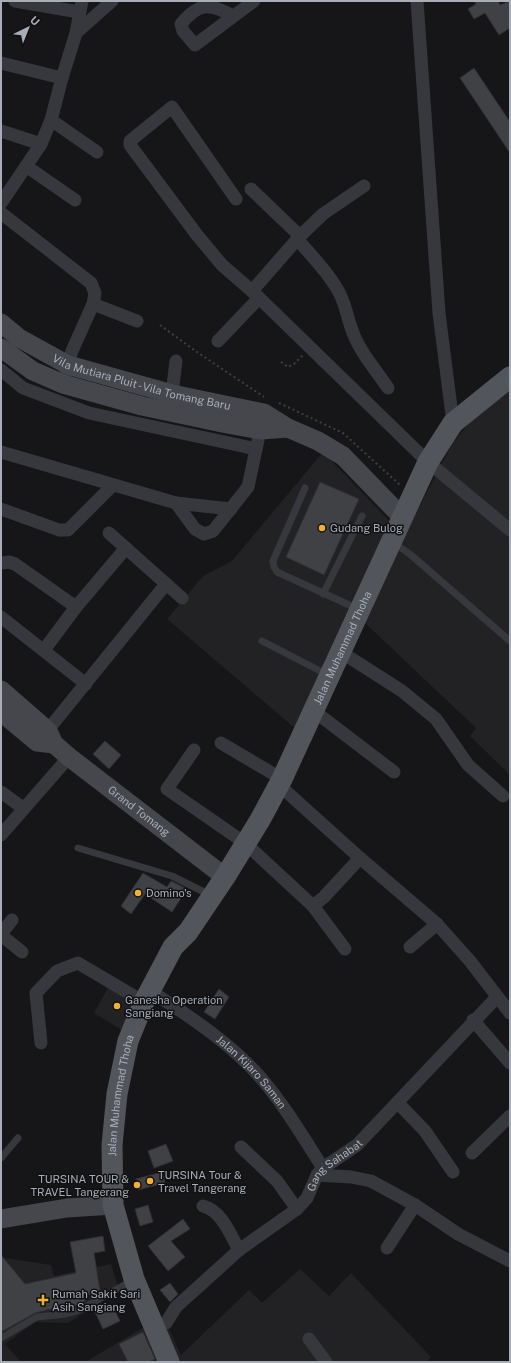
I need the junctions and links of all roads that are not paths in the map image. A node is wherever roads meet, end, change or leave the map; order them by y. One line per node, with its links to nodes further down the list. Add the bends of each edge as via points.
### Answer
1 (15, 1): 5 (street)
2 (112, 1): 7 (street)
3 (254, 1): 6 (street)
4 (417, 1): 39 (street, via 439,313)
5 (80, 7): 7 (street)
6 (233, 16)
7 (76, 33): 9 (street)
8 (1, 63): 9 (street)
9 (62, 78): 10 (street)
10 (51, 120): 12 (street); 13 (street)
11 (1, 131): 12 (street)
12 (41, 144): 14 (street)
13 (97, 152)
14 (26, 166): 18 (street); 19 (street)
15 (364, 186): 21 (street, via 322,214)
16 (251, 189): 21 (street)
17 (236, 199): 22 (street, via 172,107 130,140 130,145 196,235 222,265)
18 (75, 200)
19 (1, 203)
20 (1, 214): 23 (street, via 91,283 95,293)
21 (298, 238): 22 (street); 35 (street, via 337,288 346,307 352,331 364,354)
22 (256, 295): 26 (street); 43 (street)
23 (93, 304): 24 (street); 29 (street)
24 (137, 321)
25 (1, 323): 29 (street, Vila Mutiara Pluit - Vila Tomang Baru, via 19,338)
26 (218, 341)
27 (1, 348): 31 (street, Vila Mutiara Pluit - Vila Tomang Baru)
28 (176, 361): 36 (street)
29 (68, 365): 33 (street); 36 (street, Vila Mutiara Pluit - Vila Tomang Baru)
30 (1, 370): 34 (street)
31 (33, 371): 33 (street, Vila Mutiara Pluit - Vila Tomang Baru); 34 (street)
32 (509, 380): 39 (main road, Jalan Muhammad Thoha)
33 (63, 384): 37 (street, Vila Mutiara Pluit - Vila Tomang Baru)
34 (23, 388): 40 (street, via 89,413)
35 (388, 388)
36 (172, 394): 38 (street, Vila Mutiara Pluit - Vila Tomang Baru)
37 (142, 406): 38 (street, Vila Mutiara Pluit - Vila Tomang Baru, via 227,424); 40 (street)
38 (267, 411): 41 (street); 50 (street, Vila Mutiara Pluit - Vila Tomang Baru, via 288,428 344,456)
39 (453, 423): 43 (main road, Jalan Muhammad Thoha)
40 (138, 424): 41 (street)
41 (256, 449): 48 (street, via 248,487)
42 (1, 452): 44 (street)
43 (428, 462): 50 (main road, Jalan Muhammad Thoha); 51 (street)
44 (113, 485): 46 (street); 47 (street, via 68,530 59,530)
45 (305, 488): 57 (lane, via 273,562 277,572)
46 (176, 503): 48 (street); 48 (street, via 194,529 204,534 213,531)
47 (1, 509)
48 (231, 509)
49 (362, 516): 57 (lane)
50 (402, 517): 53 (main road, Jalan Muhammad Thoha)
51 (510, 530)
52 (109, 533): 54 (street)
53 (392, 540): 60 (main road, Jalan Muhammad Thoha); 63 (lane)
54 (126, 548): 56 (street); 59 (street)
55 (1, 563): 59 (street, via 15,564)
56 (166, 584): 58 (street); 67 (street)
57 (323, 594): 60 (lane)
58 (182, 598)
59 (76, 607): 64 (street)
60 (360, 610): 65 (main road, Jalan Muhammad Thoha)
61 (1, 617): 64 (street)
62 (262, 641): 66 (lane)
63 (510, 641)
64 (44, 650): 67 (street)
65 (341, 652): 66 (main road, Jalan Muhammad Thoha); 78 (street, via 402,691 436,719 468,765)
66 (330, 676): 69 (main road, Jalan Muhammad Thoha)
67 (86, 684): 71 (street)
68 (1, 690): 71 (street, Grand Tomang)
69 (314, 711): 75 (street); 76 (main road, Jalan Muhammad Thoha)
70 (1, 712): 71 (street, Grand Tomang)
71 (46, 739): 74 (street, Grand Tomang)
72 (221, 743): 76 (street)
73 (194, 750): 81 (street, via 167,789)
74 (70, 758): 79 (street); 84 (street, Grand Tomang)
75 (394, 772)
76 (281, 782): 81 (main road, Jalan Muhammad Thoha); 83 (street)
77 (1, 792): 79 (street)
78 (503, 796)
79 (23, 808): 80 (street)
80 (1, 835)
81 (245, 844): 84 (main road, Jalan Muhammad Thoha); 86 (street)
82 (78, 848): 85 (lane, via 172,876)
83 (360, 858): 86 (street, via 324,897); 88 (street)
84 (225, 877): 85 (main road, Jalan Muhammad Thoha)
85 (212, 896): 94 (main road, Jalan Muhammad Thoha, via 188,932 186,946)
86 (312, 906): 91 (street)
87 (12, 920): 89 (street)
88 (437, 924): 90 (street); 93 (street, via 470,961)
89 (1, 934): 92 (street)
90 (410, 947)
91 (345, 949)
92 (22, 952)
93 (497, 997): 95 (street); 96 (street, Gang Sahabat)
94 (151, 999): 97 (street, Jalan Kijaro Saman, via 78,963 57,971 36,993); 102 (main road, Jalan Muhammad Thoha, via 134,1064); 106 (street, Jalan Kijaro Saman, via 220,1038 260,1077 292,1120)
95 (510, 1013)
96 (473, 1020): 98 (street); 99 (street, Gang Sahabat)
97 (41, 1043)
98 (510, 1063)
99 (398, 1103): 106 (street, Gang Sahabat, via 357,1145); 107 (street, via 425,1132)
100 (510, 1116): 104 (street)
101 (18, 1138): 105 (lane)
102 (118, 1145): 108 (main road, Jalan Muhammad Thoha); 116 (main road, Jalan Muhammad Thoha)
103 (241, 1147): 111 (street, via 277,1181)
104 (472, 1153)
105 (1, 1158)
106 (320, 1172): 109 (street, via 371,1181); 111 (street, Gang Sahabat, via 307,1198)
107 (454, 1172)
108 (113, 1205): 112 (street, via 67,1208); 116 (main road, Jalan Muhammad Thoha)
109 (415, 1205): 113 (street); 115 (street, via 458,1234)
110 (203, 1206): 114 (street, via 212,1208 219,1215)
111 (297, 1209): 114 (street, Gang Sahabat)
112 (1, 1219)
113 (386, 1248)
114 (239, 1250): 117 (street, Gang Sahabat, via 176,1306)
115 (510, 1261)
116 (140, 1277): 117 (main road, Jalan Muhammad Thoha); 118 (lane, via 80,1310 37,1317); 120 (main road, Jalan Muhammad Thoha)
117 (166, 1323): 121 (main road, Jalan Muhammad Thoha)
118 (1, 1338)
119 (309, 1339): 122 (street)
120 (170, 1362)
121 (183, 1362)
122 (326, 1362)

